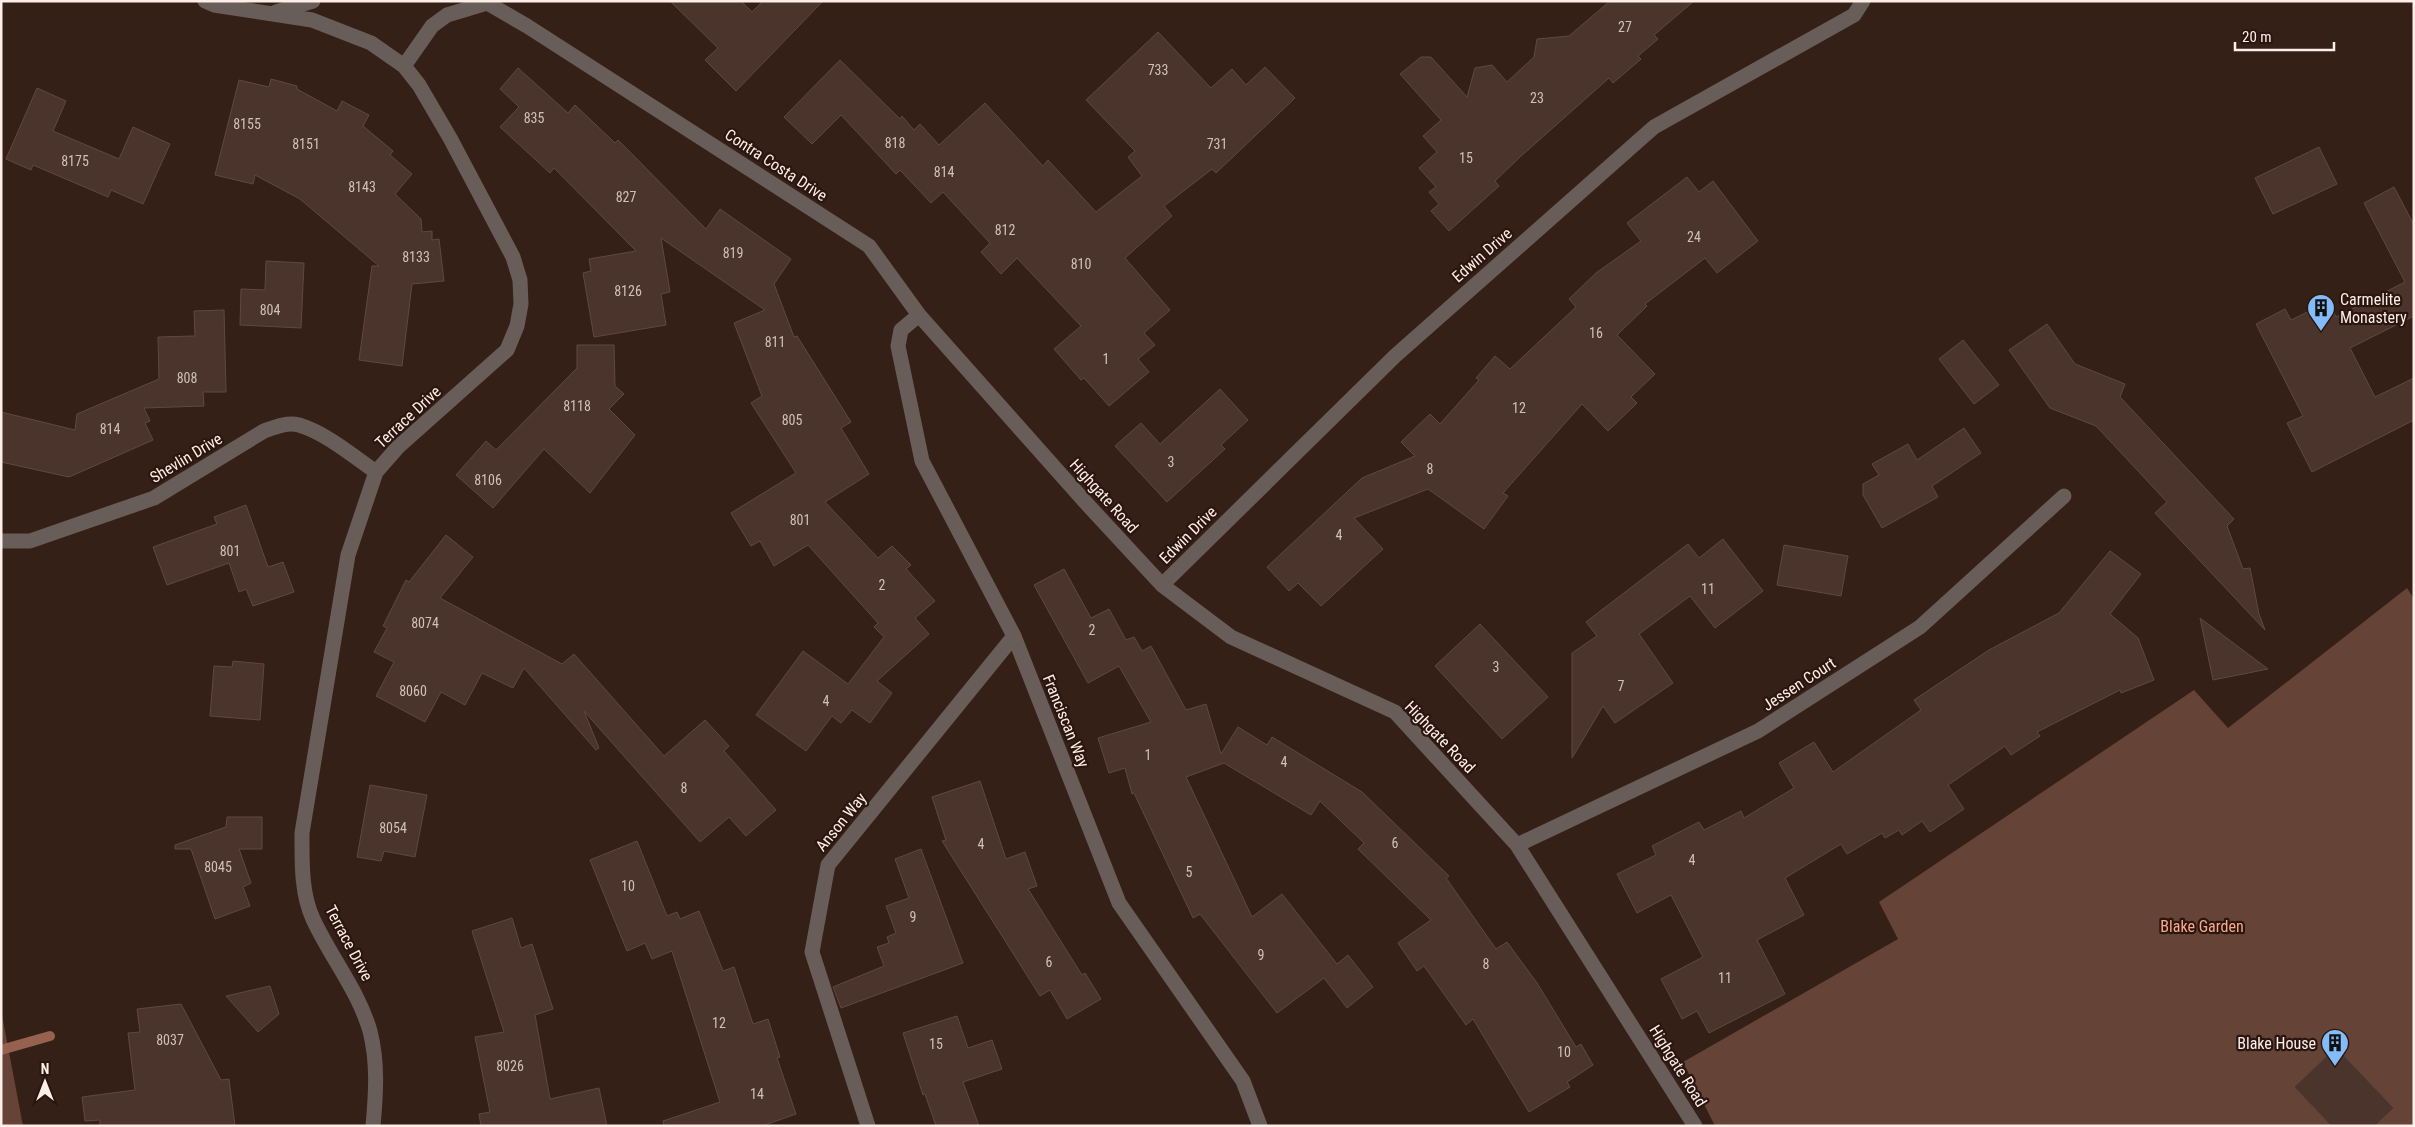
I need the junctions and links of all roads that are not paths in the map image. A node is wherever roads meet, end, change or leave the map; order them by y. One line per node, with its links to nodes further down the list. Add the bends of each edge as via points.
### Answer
1 (205, 1): 5 (street, Terrace Drive)
2 (313, 1): 5 (street)
3 (1863, 1): 12 (street, Edwin Drive, via 1854,15 1654,127 1395,356)
4 (486, 2): 6 (street, Contra Costa Drive, via 447,15 432,26); 7 (street, Contra Costa Drive, via 869,246)
5 (273, 13): 6 (street, Terrace Drive, via 312,20 345,31 372,43)
6 (404, 66): 9 (street, Terrace Drive, via 450,138 514,257 520,280 521,304 517,326 507,350 398,447)
7 (919, 315): 8 (street, Contra Costa Drive); 13 (street, Franciscan Way, via 901,330 898,346 922,461)
8 (1002, 407): 12 (street, Highgate Road)
9 (376, 472): 11 (street, Shevlin Drive, via 316,433 297,425 279,425 154,498 30,541); 15 (street, Terrace Drive, via 348,555 302,833 302,878 313,918 354,990 370,1031 377,1071)
10 (2064, 496): 14 (street, Jessen Court, via 1920,627 1758,731)
11 (1, 541)
12 (1162, 585): 14 (street, Highgate Road, via 1231,636 1395,712)
13 (1014, 636): 16 (street, Anson Way, via 828,865 812,952); 17 (street, Franciscan Way, via 1119,903 1243,1081)
14 (1517, 846): 18 (street, Highgate Road)
15 (373, 1126)
16 (868, 1126)
17 (1260, 1126)
18 (1695, 1126)

